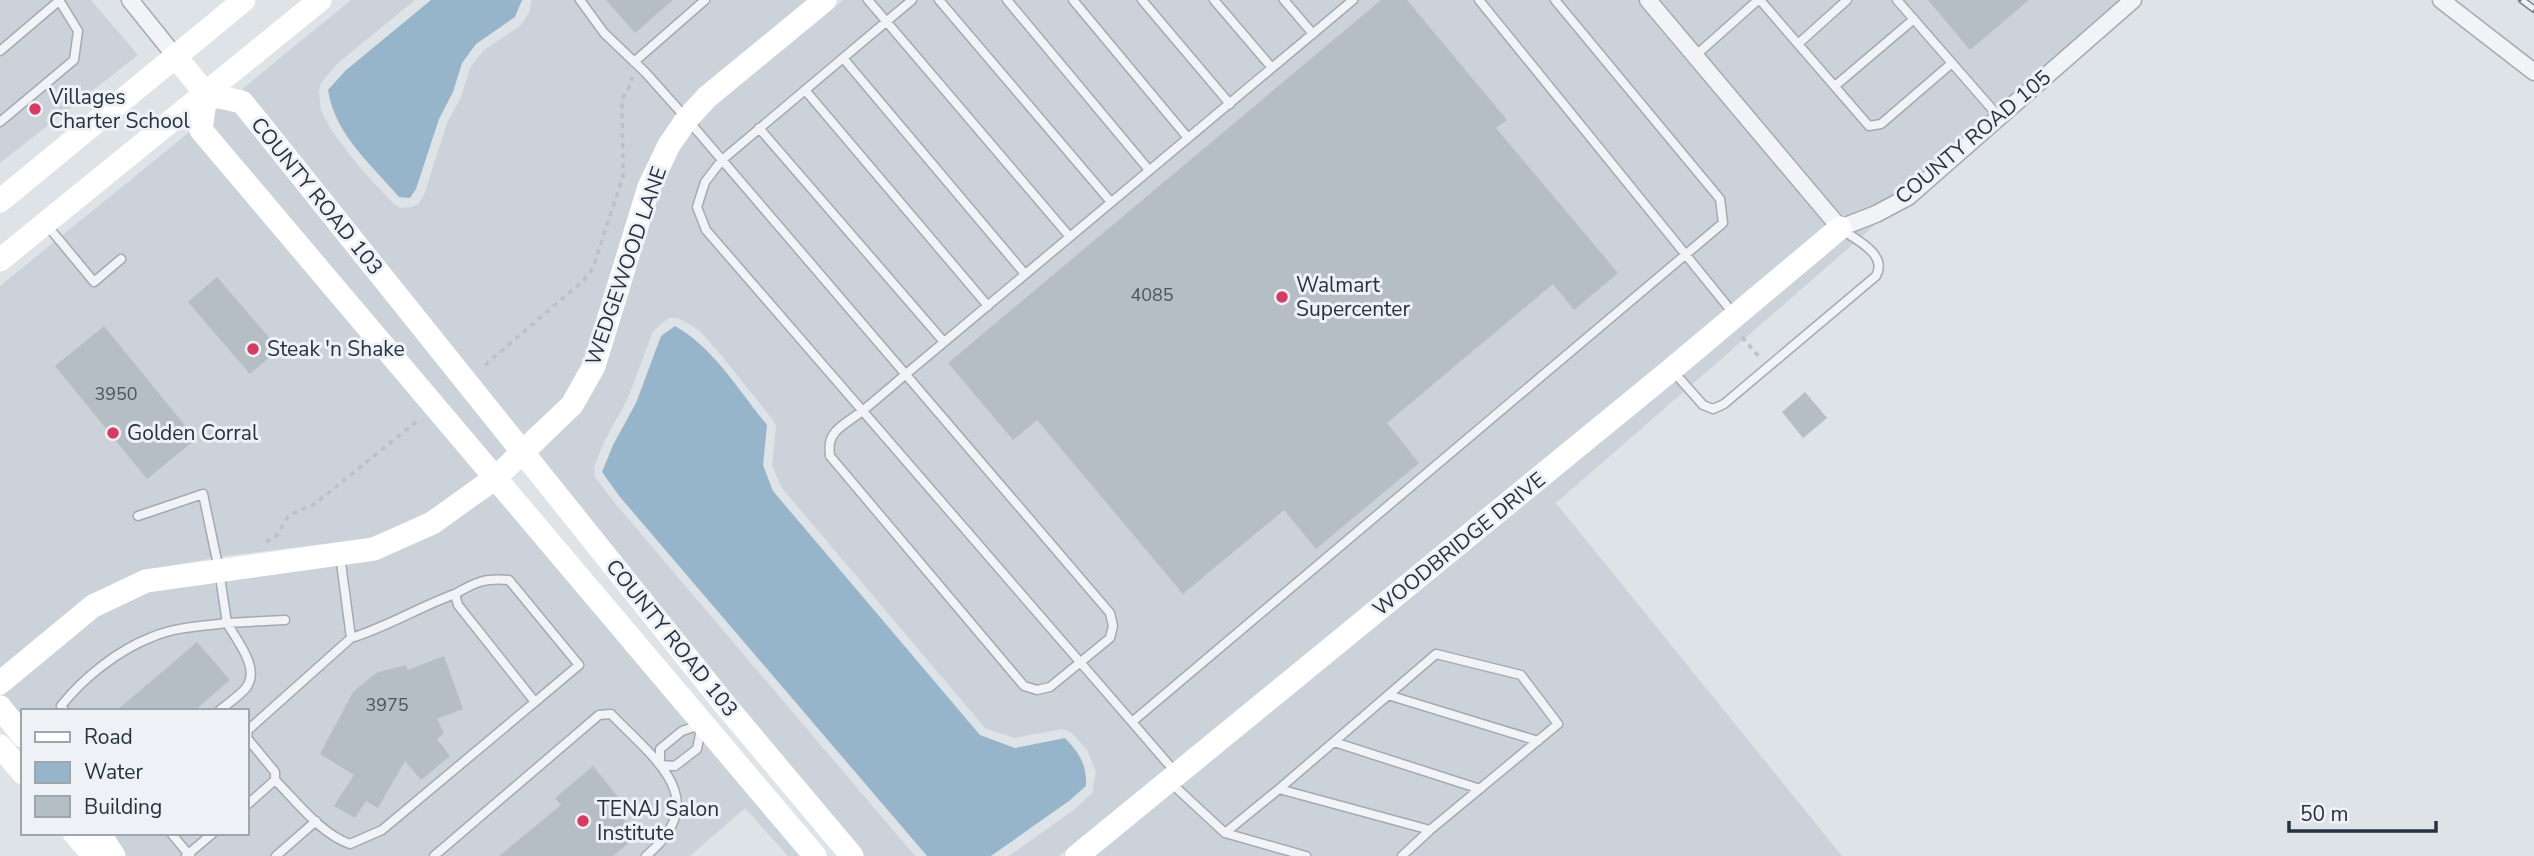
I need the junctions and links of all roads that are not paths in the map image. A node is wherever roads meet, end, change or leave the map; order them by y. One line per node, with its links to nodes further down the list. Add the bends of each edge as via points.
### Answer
1 (59, 0): 29 (lane); 43 (lane, via 78,31 75,60)
2 (130, 0): 30 (street)
3 (244, 0): 30 (street)
4 (320, 0): 39 (street)
5 (580, 0): 33 (lane, via 604,33)
6 (705, 0): 33 (lane)
7 (825, 0): 42 (street, WEDGEWOOD LANE, via 707,97)
8 (869, 0): 26 (lane)
9 (912, 0): 26 (lane)
10 (939, 0): 49 (lane)
11 (1007, 0): 47 (lane)
12 (1073, 0): 45 (lane)
13 (1142, 0): 40 (lane)
14 (1214, 0): 35 (lane)
15 (1284, 0): 27 (lane)
16 (1353, 0): 27 (lane)
17 (1479, 0): 53 (lane)
18 (1555, 0): 53 (lane, via 1720,199 1723,223)
19 (1648, 0): 31 (street)
20 (1759, 0): 28 (lane); 31 (lane)
21 (1847, 0): 28 (lane)
22 (1897, 0): 25 (lane)
23 (2133, 0): 41 (street, COUNTY ROAD 105)
24 (2441, 0): 36 (street)
25 (1914, 19): 34 (lane); 37 (lane)
26 (887, 21): 32 (lane); 52 (lane)
27 (1313, 34): 35 (lane)
28 (1798, 44): 37 (lane)
29 (0, 51)
30 (175, 56): 39 (street); 48 (street)
31 (1695, 56): 51 (street)
32 (843, 58): 38 (lane); 56 (lane)
33 (634, 62): 42 (lane)
34 (1952, 63): 37 (lane, via 1881,124 1869,126); 41 (lane)
35 (1272, 68): 40 (lane)
36 (2534, 72)
37 (1835, 86)
38 (805, 90): 44 (lane); 57 (lane)
39 (206, 94): 50 (street); 63 (street, COUNTY ROAD 103, via 242,102); 64 (street, COUNTY ROAD 103, via 201,130)
40 (1230, 104): 45 (lane)
41 (1999, 117): 51 (street, COUNTY ROAD 105, via 1908,197)
42 (687, 119): 46 (lane); 63 (street, WEDGEWOOD LANE, via 649,187 594,366 572,405)
43 (0, 122)
44 (759, 128): 46 (lane); 59 (lane)
45 (1188, 138): 47 (lane)
46 (722, 160): 61 (lane); 62 (lane, via 705,182 697,207 706,230)
47 (1149, 170): 49 (lane)
48 (0, 201)
49 (1111, 202): 52 (lane)
50 (44, 222): 54 (lane, via 94,282); 55 (street)
51 (1840, 229): 58 (street, WOODBRIDGE DRIVE); 60 (lane, via 1867,247 1880,263 1877,276 1724,404 1713,409 1703,405)
52 (1070, 237): 56 (lane)
53 (1685, 255): 58 (lane); 80 (lane)
54 (121, 259)
55 (0, 260)
56 (1025, 274): 57 (lane)
57 (988, 306): 59 (lane)
58 (1735, 316): 60 (street, WOODBRIDGE DRIVE)
59 (944, 342): 61 (lane)
60 (1672, 369): 90 (street, WOODBRIDGE DRIVE)
61 (905, 374): 62 (lane); 72 (lane, via 1110,613 1110,638)
62 (862, 411): 72 (lane); 72 (lane, via 835,432 830,456 1024,687 1050,687)
63 (523, 453): 64 (street, WEDGEWOOD LANE); 76 (street, COUNTY ROAD 103)
64 (494, 478): 66 (street, via 432,523 374,549); 81 (street, COUNTY ROAD 103)
65 (138, 516): 67 (lane, via 203,494)
66 (340, 554): 67 (street); 71 (lane)
67 (219, 570): 70 (lane); 73 (street, via 146,581 93,606)
68 (455, 594): 71 (lane); 75 (lane, via 458,605); 75 (lane, via 478,581 509,580 579,665)
69 (285, 620): 70 (lane)
70 (228, 623): 78 (lane, via 153,636 121,653 73,691 61,706); 79 (lane, via 252,675 246,688)
71 (351, 638): 82 (lane)
72 (1081, 664): 80 (lane)
73 (0, 682)
74 (1388, 695): 85 (lane); 85 (lane, via 1436,654 1521,675 1558,724); 86 (lane)
75 (535, 702): 95 (lane, via 374,834 350,844)
76 (726, 706): 81 (street); 109 (street, COUNTY ROAD 103)
77 (0, 707): 83 (street)
78 (63, 709)
79 (221, 709)
80 (1132, 723): 90 (lane)
81 (702, 725): 88 (lane, via 682,731 660,750); 88 (lane, via 697,748 675,766); 108 (street, COUNTY ROAD 103)
82 (248, 730)
83 (21, 733)
84 (248, 740): 91 (lane, via 275,772)
85 (1538, 741): 93 (lane)
86 (1334, 742): 92 (lane); 93 (lane)
87 (0, 746): 89 (street)
88 (660, 765): 102 (lane, via 611,714 599,715); 107 (lane, via 677,792 677,817 665,840)
89 (21, 771)
90 (1174, 778): 97 (lane); 110 (street, WOODBRIDGE DRIVE)
91 (275, 780): 94 (lane); 95 (lane)
92 (1279, 789): 96 (lane); 97 (lane)
93 (1480, 789): 96 (lane)
94 (248, 804)
95 (316, 821): 106 (lane)
96 (1430, 830): 112 (lane)
97 (1224, 833): 111 (lane)
98 (77, 835): 104 (street)
99 (100, 835): 105 (street)
100 (173, 835): 103 (lane)
101 (211, 835): 103 (lane)
102 (441, 854)
103 (188, 855)
104 (94, 856)
105 (114, 856)
106 (276, 856)
107 (646, 856)
108 (815, 856)
109 (852, 856)
110 (1077, 856)
111 (1306, 856)
112 (1402, 856)

